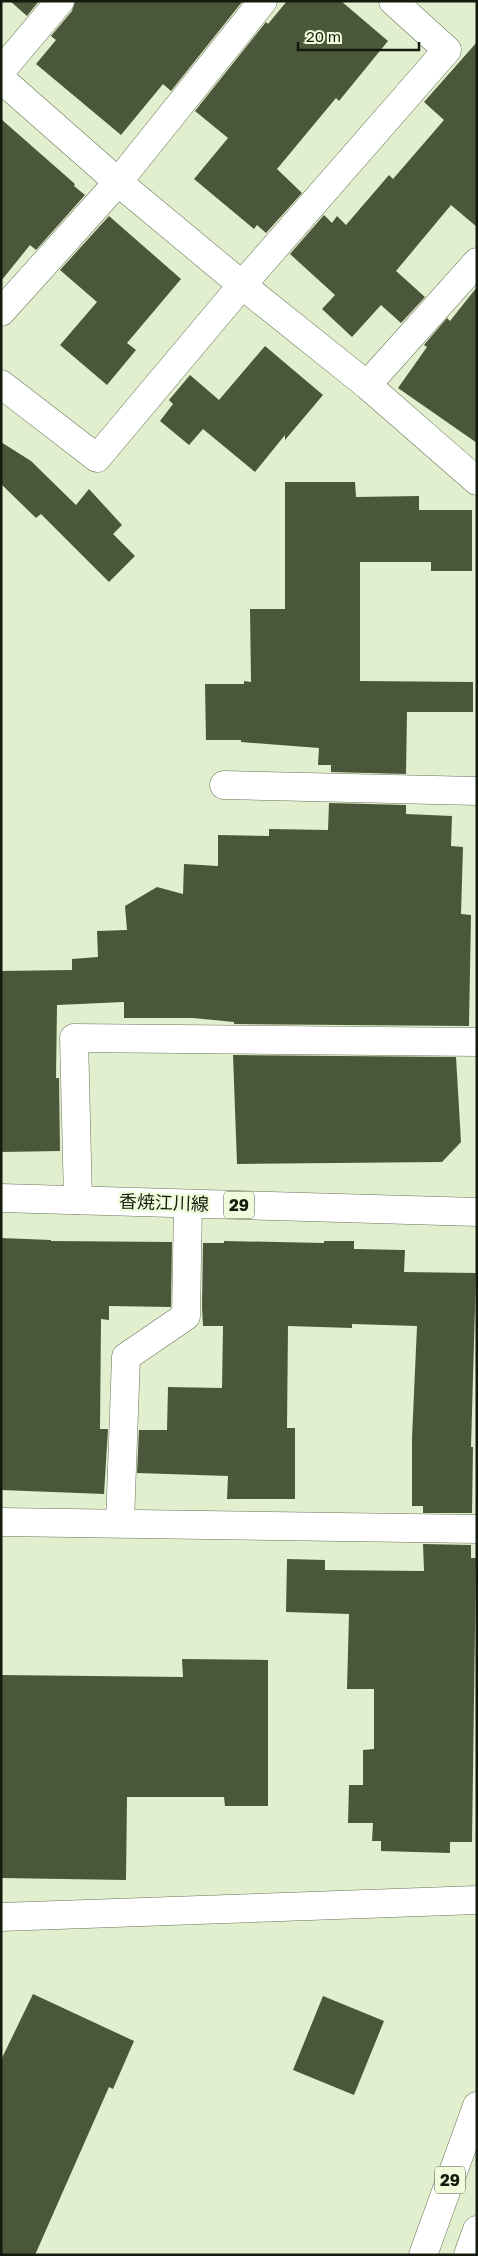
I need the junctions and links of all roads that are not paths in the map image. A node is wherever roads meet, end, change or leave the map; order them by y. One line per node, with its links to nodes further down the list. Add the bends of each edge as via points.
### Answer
1 (60, 1): 4 (street)
2 (264, 1): 6 (street)
3 (393, 1): 8 (street, via 447,50)
4 (1, 71)
5 (1, 79): 6 (street)
6 (118, 182): 8 (street); 9 (street)
7 (477, 262): 11 (street)
8 (242, 285): 10 (street, via 97,458); 11 (street)
9 (1, 312)
10 (1, 384)
11 (367, 385): 12 (street)
12 (477, 482)
13 (224, 785): 14 (street)
14 (477, 791)
15 (477, 1042): 17 (street, via 74,1038)
16 (1, 1198): 17 (street, 香焼江川線 / 29)
17 (78, 1200): 18 (street, 香焼江川線 / 29)
18 (188, 1204): 19 (street, 香焼江川線 / 29); 21 (street, via 186,1316 126,1357)
19 (477, 1212)
20 (1, 1522): 21 (street)
21 (120, 1523): 22 (street)
22 (477, 1529)
23 (477, 1900): 24 (street)
24 (1, 1917)
25 (476, 2112): 27 (street, 29)
26 (477, 2230): 28 (street)
27 (422, 2255)
28 (468, 2255)

